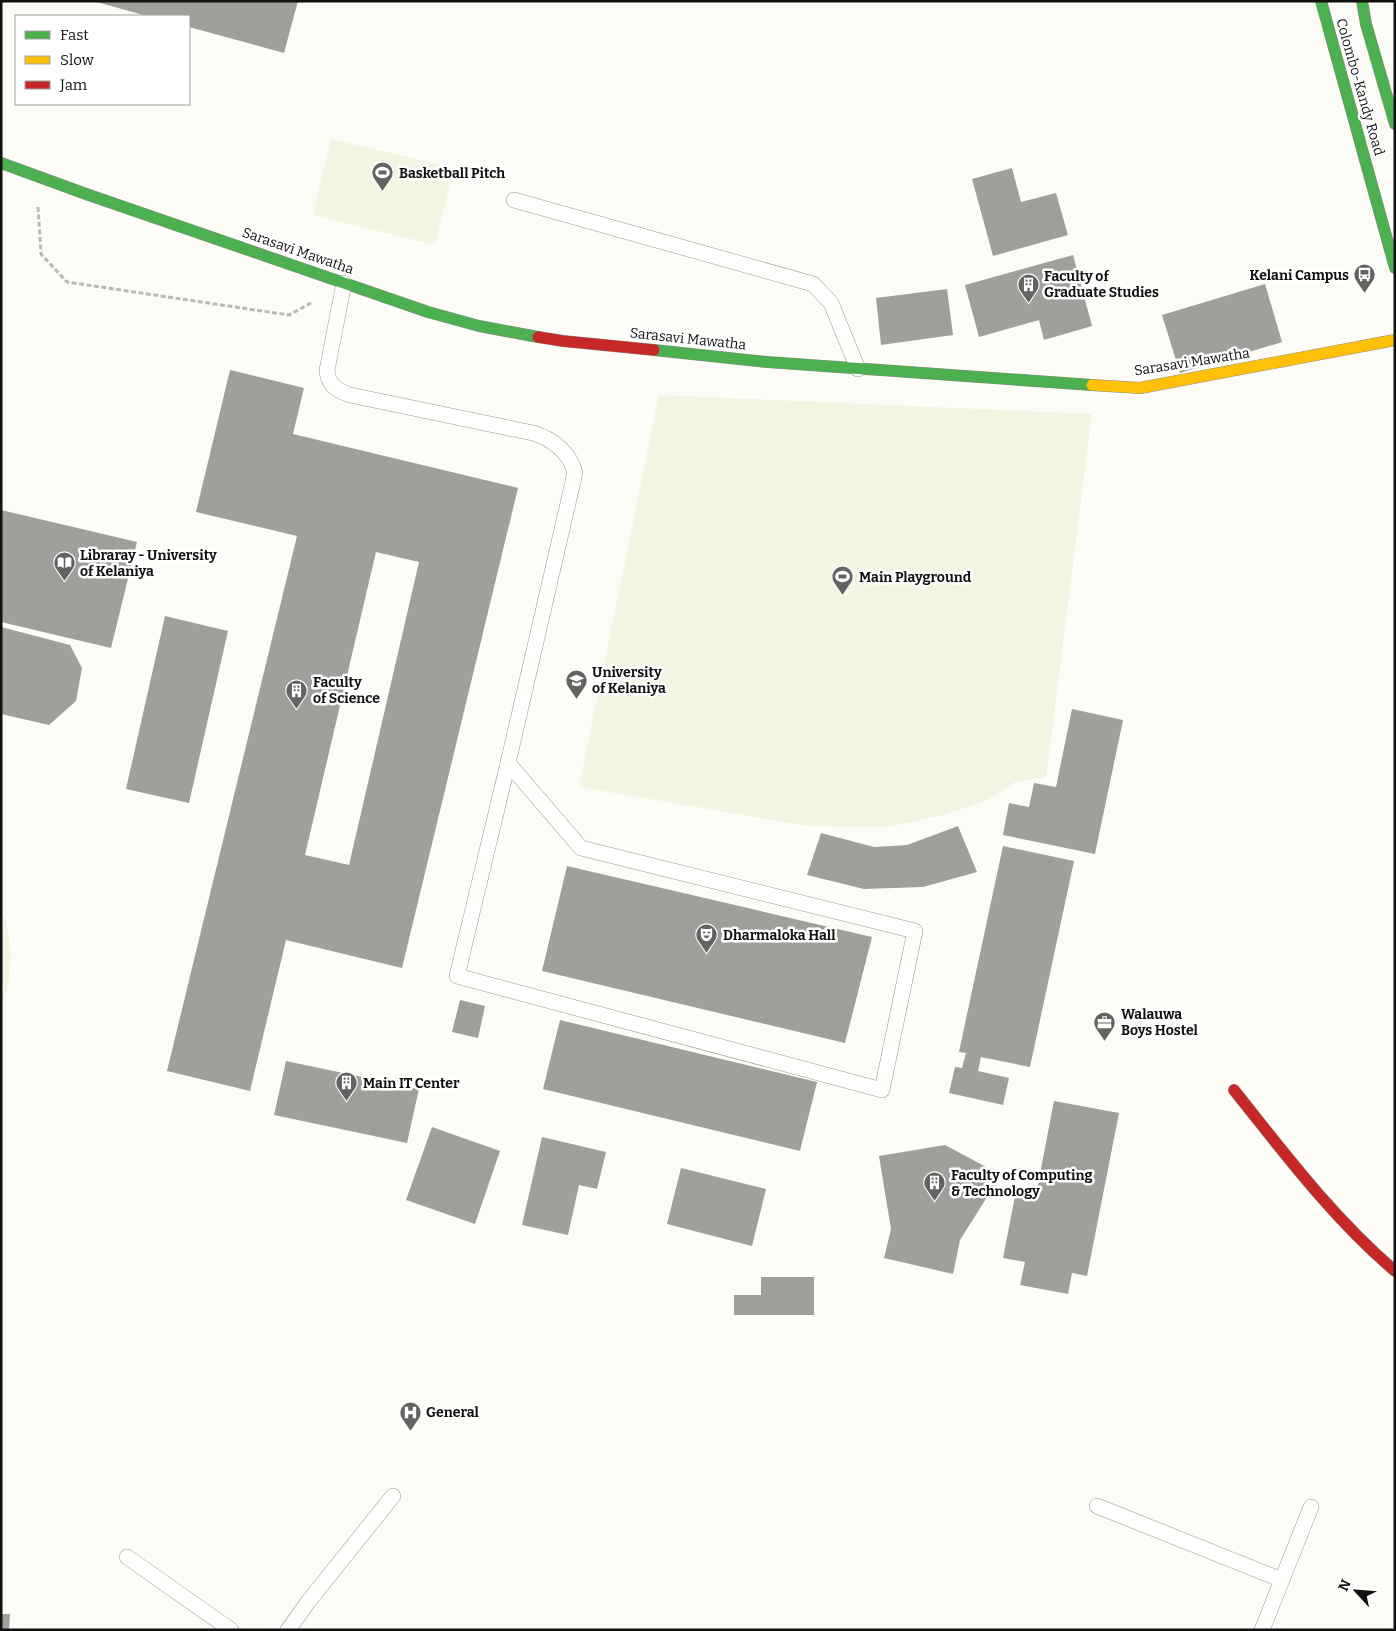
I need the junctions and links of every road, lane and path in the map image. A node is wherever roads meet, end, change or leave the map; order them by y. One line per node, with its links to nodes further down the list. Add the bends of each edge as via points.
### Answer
1 (1321, 1): 7 (main road, Colombo-Kandy Road)
2 (1362, 1): 3 (main road, Colombo-Kandy Road)
3 (1395, 124)
4 (1, 163): 5 (main road, Sarasavi Mawatha)
5 (36, 176): 8 (main road, Sarasavi Mawatha); 8 (path, via 40,254 67,282 289,315)
6 (514, 200): 10 (lane, via 813,284 831,303)
7 (1395, 268)
8 (344, 283): 10 (main road, Sarasavi Mawatha, via 480,326 563,340); 11 (lane, via 327,370 332,386 350,395 540,435 559,447 573,462 575,473)
9 (1395, 340): 10 (main road, Sarasavi Mawatha, via 1140,388)
10 (858, 369)
11 (508, 762): 11 (lane, via 581,848 915,931 882,1090 457,976)
12 (1234, 1090): 13 (main road, via 1325,1203 1369,1250)
13 (1395, 1271)
14 (393, 1496): 20 (lane)
15 (1097, 1506): 18 (lane)
16 (1311, 1507): 18 (lane)
17 (127, 1557): 19 (lane)
18 (1282, 1580): 21 (lane)
19 (231, 1630)
20 (288, 1630)
21 (1262, 1630)

